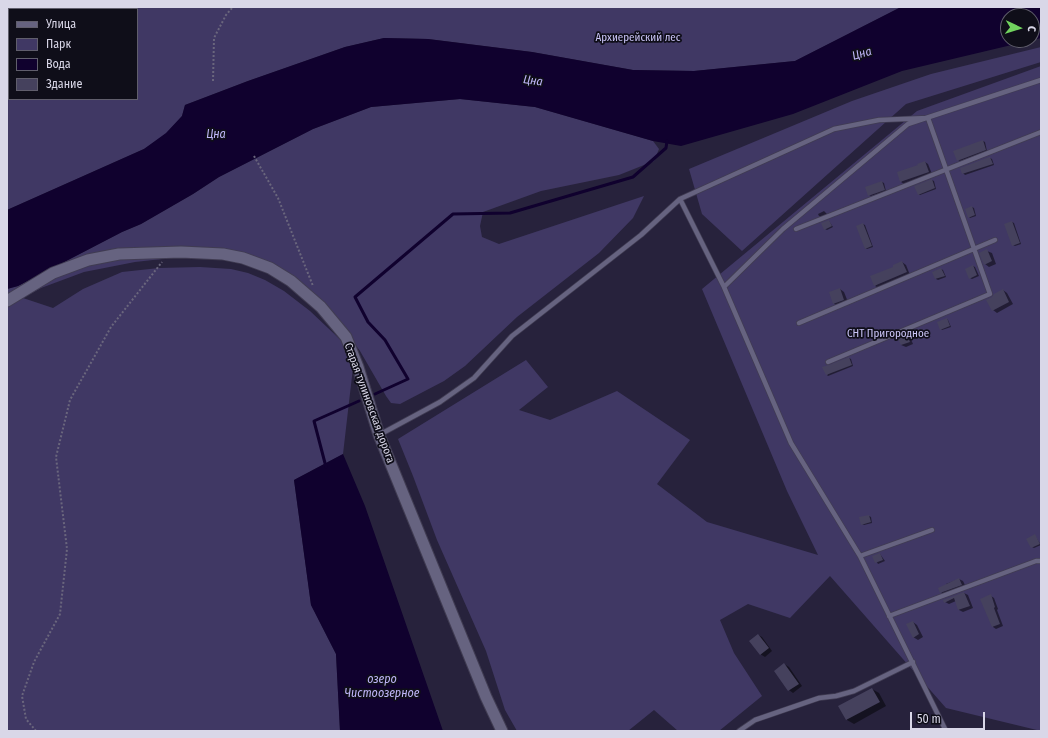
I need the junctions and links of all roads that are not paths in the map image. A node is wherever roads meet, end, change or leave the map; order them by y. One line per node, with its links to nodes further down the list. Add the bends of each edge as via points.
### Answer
1 (1041, 80): 2 (lane)
2 (928, 118): 4 (lane); 5 (lane, via 879,120 834,129); 9 (lane, via 908,124 783,228)
3 (1041, 132): 4 (lane)
4 (946, 170): 6 (lane); 8 (lane)
5 (680, 199): 9 (lane); 13 (lane, via 641,235 512,336 474,378 440,402)
6 (796, 229)
7 (995, 240): 8 (lane)
8 (974, 250): 11 (lane); 12 (lane, via 990,294)
9 (724, 287): 15 (lane, via 791,443)
10 (7, 302): 13 (street, Старая тулиновская дорога, via 53,273 88,260 119,254 170,252 223,254 243,258 270,268 291,281 321,307 346,337)
11 (799, 323)
12 (828, 362)
13 (379, 435): 19 (street, Старая тулиновская дорога)
14 (932, 530): 15 (lane)
15 (860, 556): 17 (lane)
16 (1041, 561): 17 (lane)
17 (889, 616): 18 (lane)
18 (913, 662): 20 (lane, via 854,691 819,698 755,720); 21 (lane)
19 (502, 731)
20 (739, 731)
21 (946, 731)

